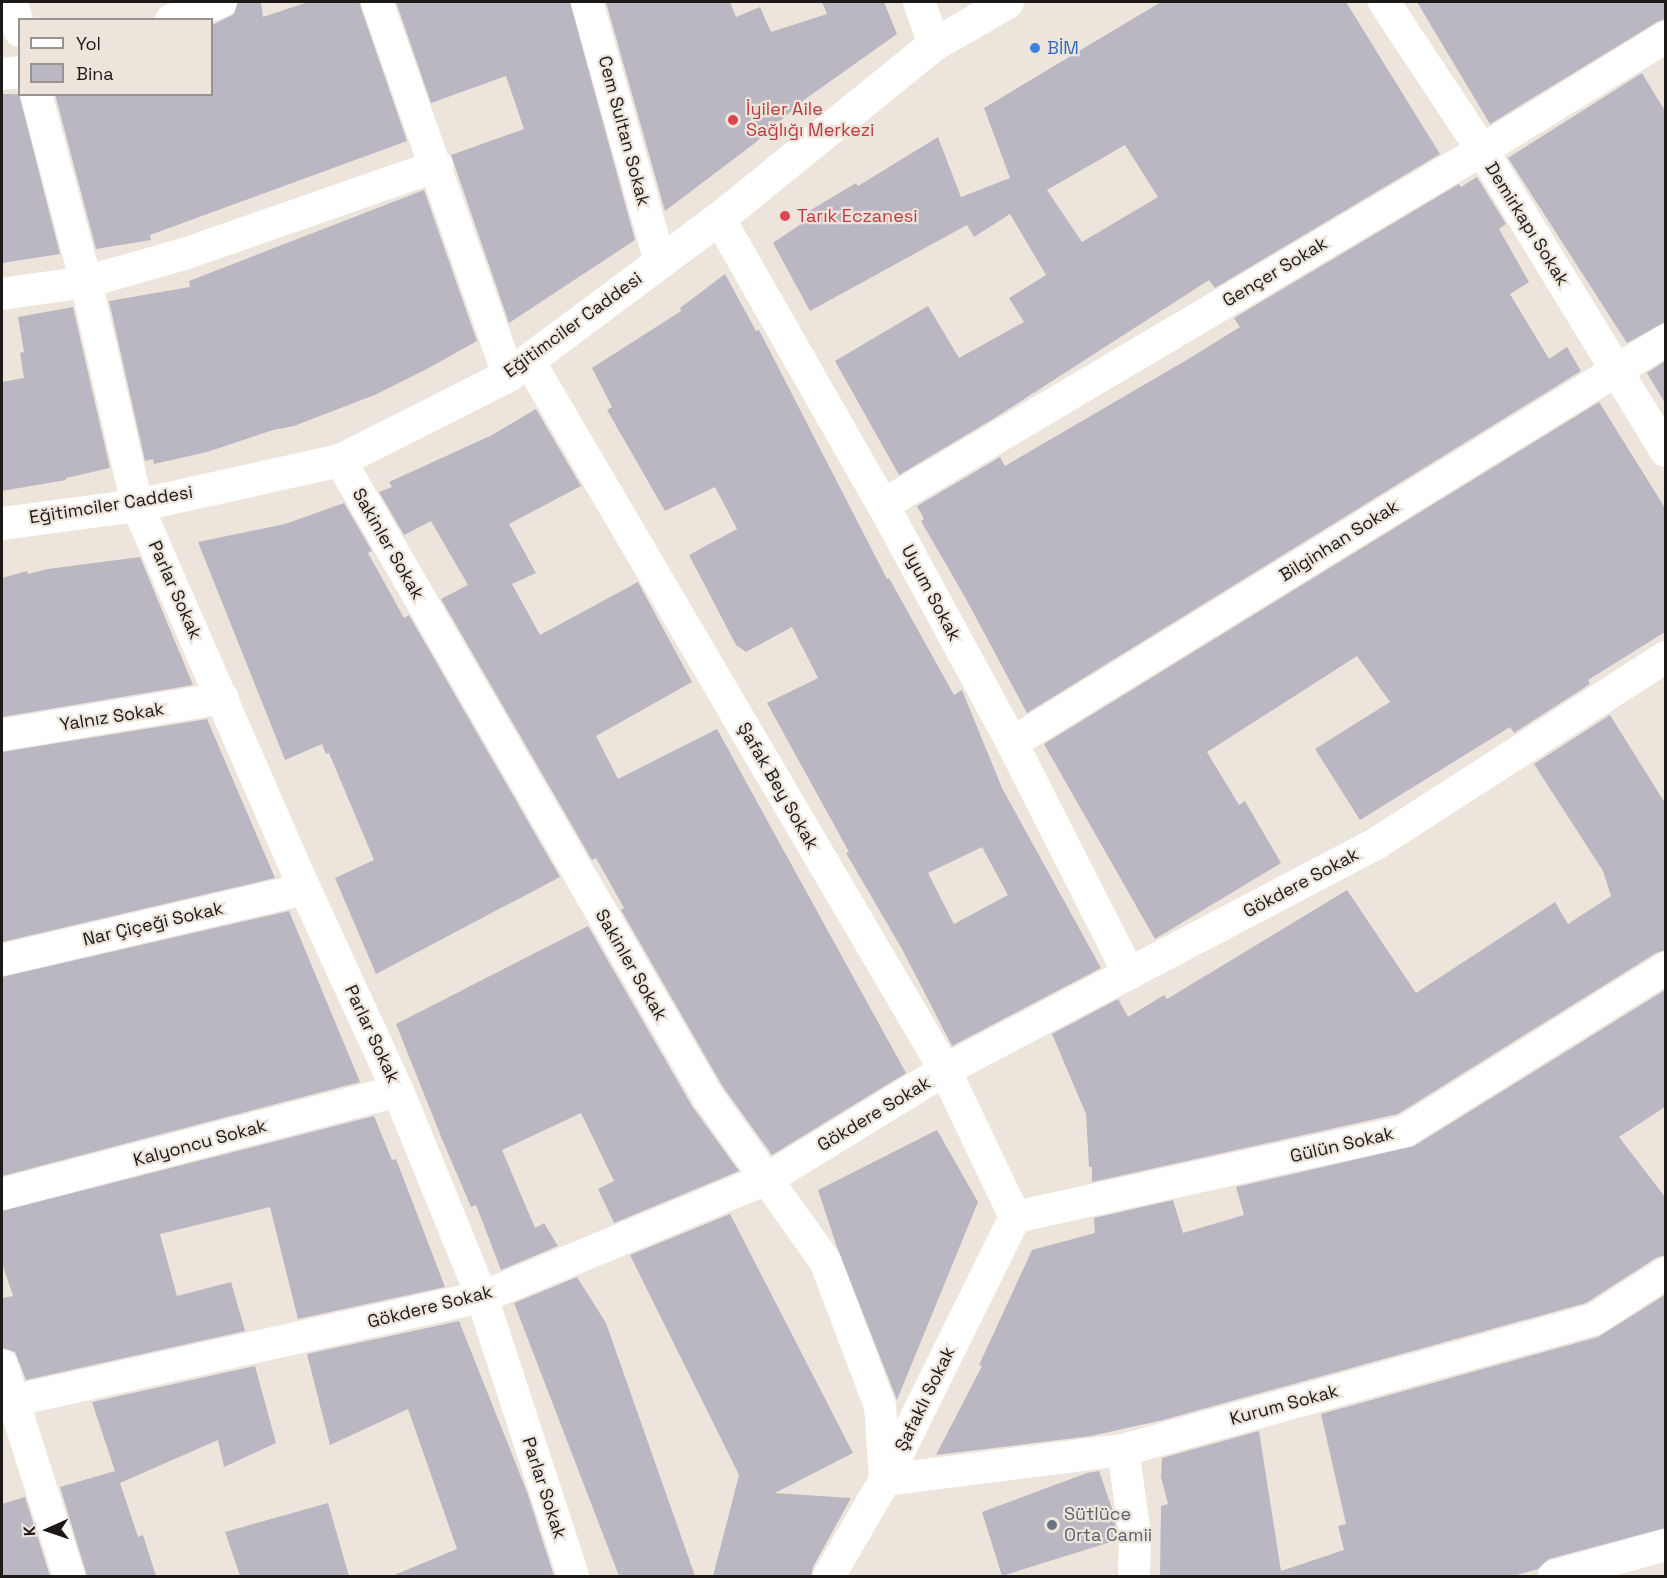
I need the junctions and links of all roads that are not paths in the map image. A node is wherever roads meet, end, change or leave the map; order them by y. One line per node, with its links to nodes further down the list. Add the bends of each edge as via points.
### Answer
1 (12, 2): 9 (street)
2 (221, 2): 8 (street)
3 (377, 2): 16 (street, Şafak Bey Sokak)
4 (587, 2): 18 (street, Cem Sultan Sokak)
5 (919, 2): 11 (street)
6 (1007, 2): 11 (street, Eğitimciler Caddesi)
7 (1384, 2): 15 (street, Demirkapı Sokak)
8 (177, 18)
9 (18, 24)
10 (1665, 37): 15 (street, Gençer Sokak)
11 (934, 44): 17 (street, Eğitimciler Caddesi)
12 (18, 72): 13 (street)
13 (2, 74)
14 (37, 96): 19 (street, Parlar Sokak)
15 (1482, 150): 23 (street, Demirkapı Sokak); 27 (street, Gençer Sokak)
16 (437, 166): 19 (street, via 187,253); 22 (street, Şafak Bey Sokak)
17 (719, 219): 18 (street, Eğitimciler Caddesi); 27 (street, Uyum Sokak)
18 (660, 261): 22 (street, Eğitimciler Caddesi)
19 (86, 282): 20 (street); 26 (street, Parlar Sokak)
20 (2, 294)
21 (1665, 340): 23 (street, Bilginhan Sokak)
22 (519, 368): 25 (street, Eğitimciler Caddesi); 37 (street, Şafak Bey Sokak)
23 (1616, 369): 24 (street, Demirkapı Sokak); 32 (street, Bilginhan Sokak)
24 (1665, 451)
25 (340, 460): 26 (street, Eğitimciler Caddesi); 39 (street, Sakinler Sokak, via 708,1097)
26 (137, 505): 28 (street, Eğitimciler Caddesi); 30 (street, Parlar Sokak)
27 (883, 505): 32 (street, Uyum Sokak)
28 (2, 522)
29 (1665, 657): 36 (street, Gökdere Sokak, via 1377,843)
30 (223, 698): 31 (street, Yalnız Sokak); 33 (street, Parlar Sokak)
31 (2, 735)
32 (1012, 743): 36 (street, Uyum Sokak)
33 (305, 889): 34 (street, Nar Çiçeği Sokak); 38 (street, Parlar Sokak)
34 (2, 960)
35 (1665, 969): 41 (street, Gülün Sokak, via 1405,1131)
36 (1130, 974): 37 (street, Gökdere Sokak)
37 (945, 1070): 39 (street, Gökdere Sokak); 41 (street, Şafak Bey Sokak)
38 (398, 1091): 40 (street, Kalyoncu Sokak); 43 (street, Parlar Sokak)
39 (767, 1179): 43 (street, Gökdere Sokak); 47 (street, Sakinler Sokak, via 825,1262 880,1406)
40 (2, 1194)
41 (1015, 1217): 47 (street, Şafaklı Sokak)
42 (1665, 1274): 46 (street, Kurum Sokak, via 1593,1320)
43 (482, 1297): 45 (street, Gökdere Sokak); 50 (street, Parlar Sokak)
44 (2, 1365): 45 (street)
45 (12, 1401): 49 (street)
46 (1123, 1450): 47 (street, Kurum Sokak); 52 (street, via 1135,1534)
47 (885, 1480): 51 (street, Şafaklı Sokak)
48 (1665, 1545): 53 (street)
49 (69, 1576)
50 (573, 1576)
51 (829, 1576)
52 (1134, 1576)
53 (1554, 1576)

